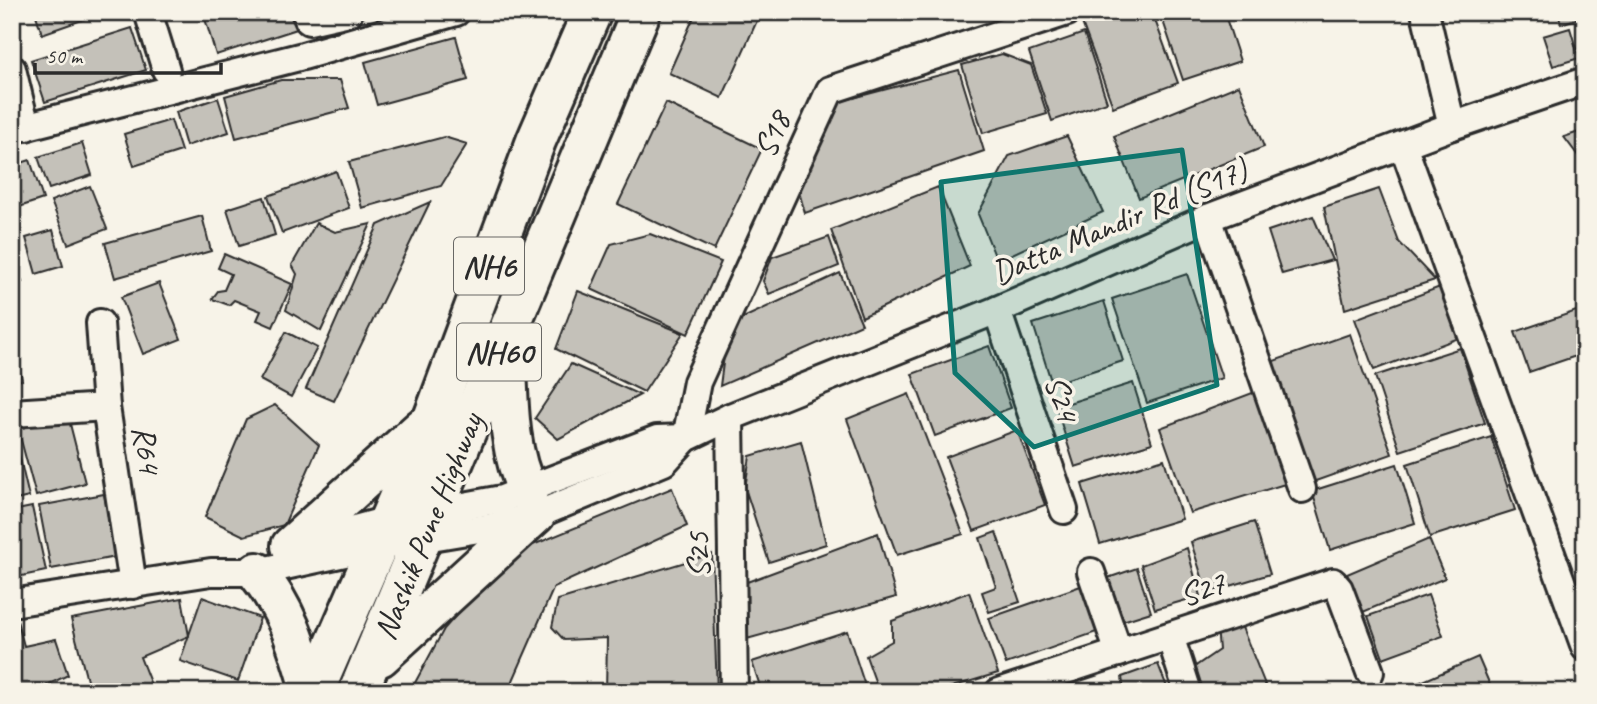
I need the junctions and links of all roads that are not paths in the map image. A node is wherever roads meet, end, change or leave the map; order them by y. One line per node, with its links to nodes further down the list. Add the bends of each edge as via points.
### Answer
1 (148, 12): 11 (street)
2 (349, 12): 8 (street)
3 (456, 12): 9 (street)
4 (592, 12): 23 (highway, Nashik Pune Highway / NH6, via 536,141)
5 (641, 12): 19 (highway, Nashik Pune Highway / NH60)
6 (1067, 12): 24 (street, S18, via 830,90 697,382)
7 (1425, 12): 13 (street)
8 (307, 16): 9 (street)
9 (317, 51): 14 (street)
10 (12, 69): 14 (street)
11 (166, 70)
12 (1585, 81): 13 (street, Datta Mandir Rd (S17))
13 (1452, 126): 15 (street, Datta Mandir Rd (S17))
14 (19, 128)
15 (1403, 145): 16 (street, Datta Mandir Rd (S17)); 37 (street)
16 (1208, 218): 17 (street, Datta Mandir Rd (S17)); 25 (street)
17 (997, 310): 22 (street, Datta Mandir Rd (S17)); 27 (street, S24)
18 (100, 323): 20 (street, R64)
19 (505, 336): 26 (highway, via 514,445); 28 (highway, Nashik Pune Highway / NH60)
20 (106, 407): 21 (street); 34 (street, R64)
21 (12, 413)
22 (730, 417): 24 (street, Datta Mandir Rd (S17)); 42 (street, S25)
23 (433, 418): 29 (highway, Nashik Pune Highway / NH6); 30 (highway)
24 (686, 438): 26 (street, Datta Mandir Rd (S17), via 657,439)
25 (1302, 489)
26 (532, 503): 28 (street, Datta Mandir Rd (S17)); 40 (highway)
27 (1064, 510)
28 (428, 527): 29 (street, Datta Mandir Rd (S17)); 40 (highway, Nashik Pune Highway / NH60)
29 (383, 533): 30 (street); 32 (street); 41 (highway, Nashik Pune Highway)
30 (291, 546): 31 (street, via 253,554)
31 (211, 572): 32 (street); 34 (street)
32 (257, 572): 41 (highway, via 291,624)
33 (1091, 572): 38 (street)
34 (133, 585): 35 (street)
35 (12, 603)
36 (1170, 636): 38 (street, S27); 39 (street, S27, via 1333,582); 44 (street)
37 (1585, 647)
38 (1119, 653): 43 (street, S27)
39 (1370, 672)
40 (364, 679)
41 (312, 692)
42 (734, 692)
43 (999, 692)
44 (1188, 692)

